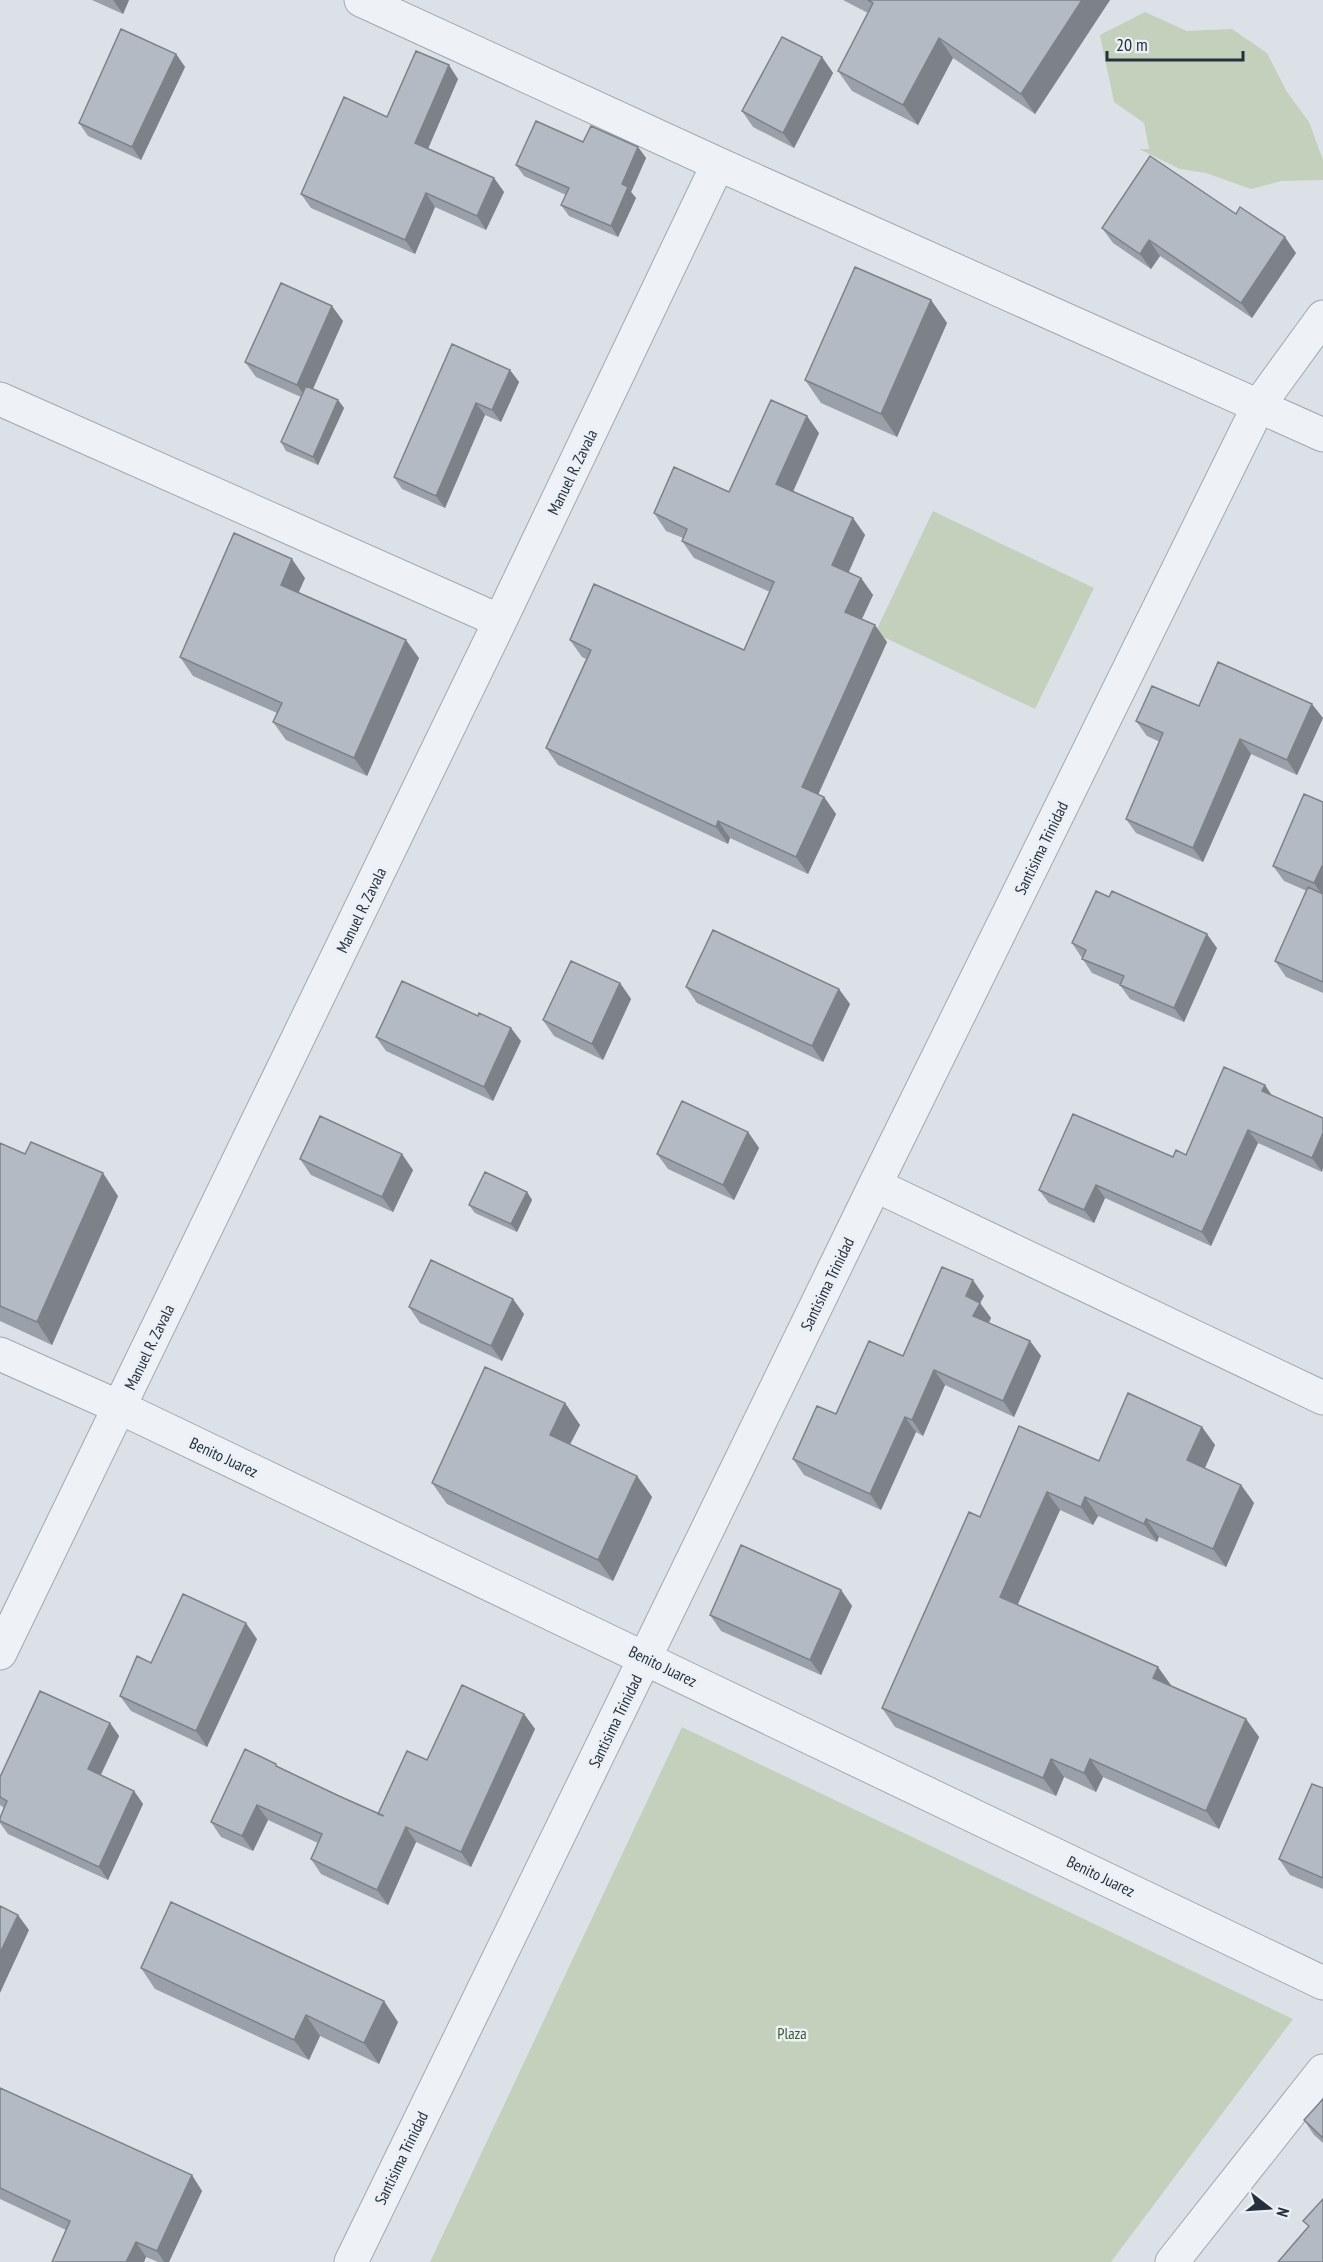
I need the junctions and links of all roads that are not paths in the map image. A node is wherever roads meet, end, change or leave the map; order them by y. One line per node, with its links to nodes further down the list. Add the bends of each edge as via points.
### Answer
1 (362, 0): 2 (street)
2 (718, 164): 5 (street); 7 (street, Manuel R. Zavala)
3 (1323, 317): 5 (street, Santisima Trinidad)
4 (0, 399): 7 (street)
5 (1259, 405): 6 (street); 8 (street, Santisima Trinidad)
6 (1323, 435)
7 (500, 621): 11 (street, Manuel R. Zavala)
8 (875, 1185): 10 (street); 13 (street, Santisima Trinidad)
9 (0, 1354): 11 (street, Benito Juarez)
10 (1323, 1398)
11 (119, 1407): 12 (street, Manuel R. Zavala); 13 (street, Benito Juarez)
12 (0, 1653)
13 (646, 1658): 14 (street, Benito Juarez); 16 (street, Santisima Trinidad)
14 (1323, 1983)
15 (1323, 2071): 17 (street)
16 (351, 2262)
17 (1172, 2262)

